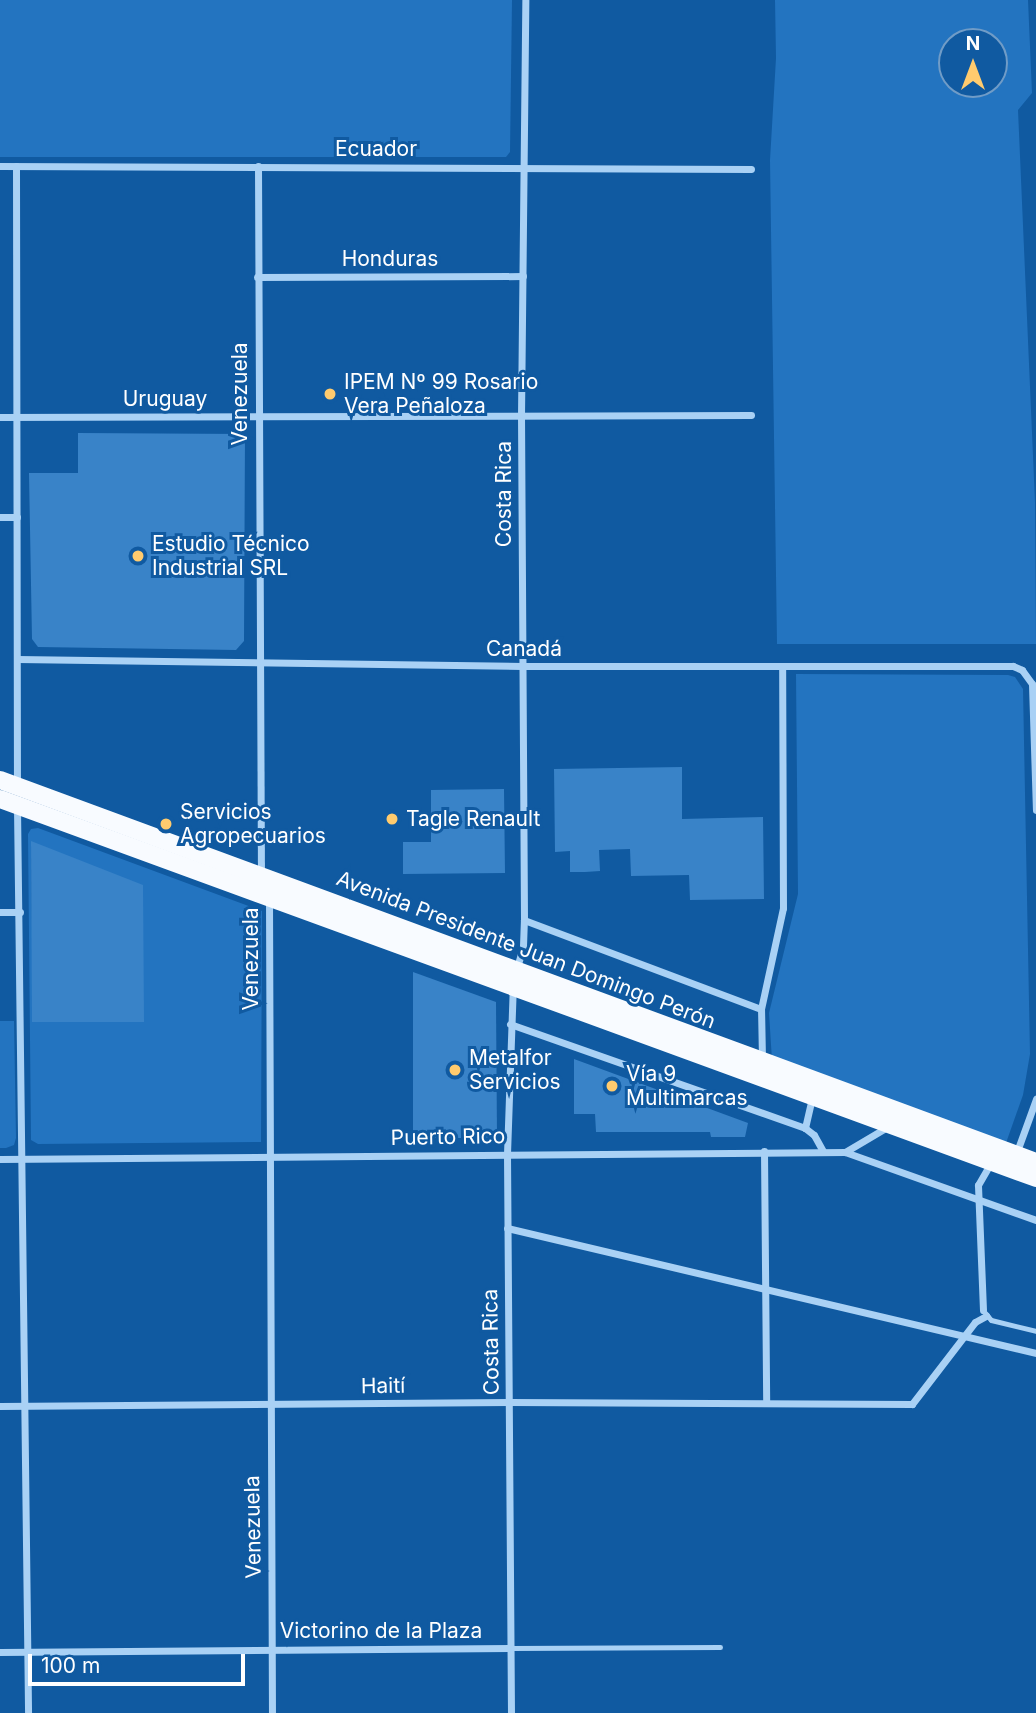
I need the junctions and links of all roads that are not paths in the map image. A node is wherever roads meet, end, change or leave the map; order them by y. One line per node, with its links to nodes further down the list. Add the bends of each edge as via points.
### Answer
1 (524, 0): 5 (street, Costa Rica)
2 (0, 166): 3 (street, Ecuador)
3 (16, 166): 4 (street, Ecuador); 12 (street)
4 (258, 166): 5 (street, Ecuador); 8 (street, Venezuela)
5 (522, 167): 6 (street, Ecuador); 7 (street, Costa Rica)
6 (751, 169)
7 (523, 276): 8 (street, Honduras); 10 (street, Costa Rica)
8 (257, 277): 13 (street, Venezuela)
9 (751, 415): 10 (street, Uruguay)
10 (521, 416): 13 (street, Uruguay); 18 (street, Costa Rica)
11 (0, 417): 12 (street, Uruguay)
12 (17, 417): 13 (street, Uruguay); 15 (street)
13 (257, 417): 17 (street, Venezuela)
14 (0, 517): 15 (street)
15 (17, 517): 16 (street)
16 (17, 659): 17 (street, Canadá); 20 (street)
17 (258, 663): 18 (street, Canadá); 23 (street, Venezuela)
18 (522, 666): 19 (street, Canadá); 27 (street, Costa Rica)
19 (782, 667): 22 (street, Canadá, via 1013,666 1032,684); 29 (street, via 783,908)
20 (9, 784): 23 (main road, Avenida Presidente Juan Domingo Perón)
21 (8, 802): 24 (main road, Avenida Presidente Juan Domingo Perón); 26 (street)
22 (1036, 810)
23 (261, 875): 24 (street, Venezuela); 28 (main road, Avenida Presidente Juan Domingo Perón)
24 (269, 895): 28 (main road, Avenida Presidente Juan Domingo Perón); 41 (street, Venezuela)
25 (0, 912): 26 (street)
26 (20, 912): 42 (street)
27 (524, 920): 28 (street, Costa Rica); 29 (street)
28 (514, 978): 30 (street, Costa Rica); 31 (main road, Avenida Presidente Juan Domingo Perón); 32 (main road, Avenida Presidente Juan Domingo Perón)
29 (761, 1009): 31 (street)
30 (510, 1024): 35 (street); 39 (street, Costa Rica)
31 (762, 1063): 40 (main road, Avenida Presidente Juan Domingo Perón)
32 (812, 1097): 34 (main road, Avenida Presidente Juan Domingo Perón); 35 (street)
33 (1036, 1099): 40 (street)
34 (890, 1125): 38 (street); 44 (main road, Avenida Presidente Juan Domingo Perón)
35 (805, 1128): 37 (street)
36 (764, 1151): 37 (street, Puerto Rico); 39 (street, Puerto Rico); 50 (street)
37 (823, 1151): 38 (street, Puerto Rico)
38 (845, 1152): 47 (street, Puerto Rico)
39 (507, 1154): 41 (street, Puerto Rico); 49 (street, Costa Rica)
40 (1016, 1154): 45 (main road, Avenida Presidente Juan Domingo Perón)
41 (267, 1156): 42 (street, Puerto Rico); 57 (street, Venezuela)
42 (23, 1158): 43 (street, Puerto Rico); 59 (street)
43 (0, 1159)
44 (991, 1162): 46 (main road, Avenida Presidente Juan Domingo Perón); 47 (street, via 978,1185)
45 (1036, 1162)
46 (1036, 1178)
47 (979, 1200): 48 (street, Puerto Rico); 51 (street)
48 (1036, 1220)
49 (508, 1228): 50 (street); 55 (street, Costa Rica)
50 (765, 1289): 53 (street); 56 (street)
51 (985, 1313): 52 (lane, via 991,1320); 53 (street)
52 (1036, 1331)
53 (964, 1336): 54 (street); 56 (street, Haití, via 912,1404)
54 (1036, 1353)
55 (509, 1402): 56 (street, Haití); 57 (street, Haití); 61 (street, Costa Rica)
56 (766, 1402)
57 (268, 1404): 59 (street, Haití); 62 (street, Venezuela)
58 (0, 1406): 59 (street, Haití)
59 (24, 1406): 64 (street)
60 (720, 1647): 61 (lane)
61 (510, 1648): 62 (street, Victorino de la Plaza); 67 (street, Costa Rica)
62 (272, 1650): 64 (street, Victorino de la Plaza); 66 (street, Venezuela)
63 (0, 1652): 64 (street, Victorino de la Plaza)
64 (28, 1652): 65 (street)
65 (28, 1713)
66 (272, 1713)
67 (511, 1713)

